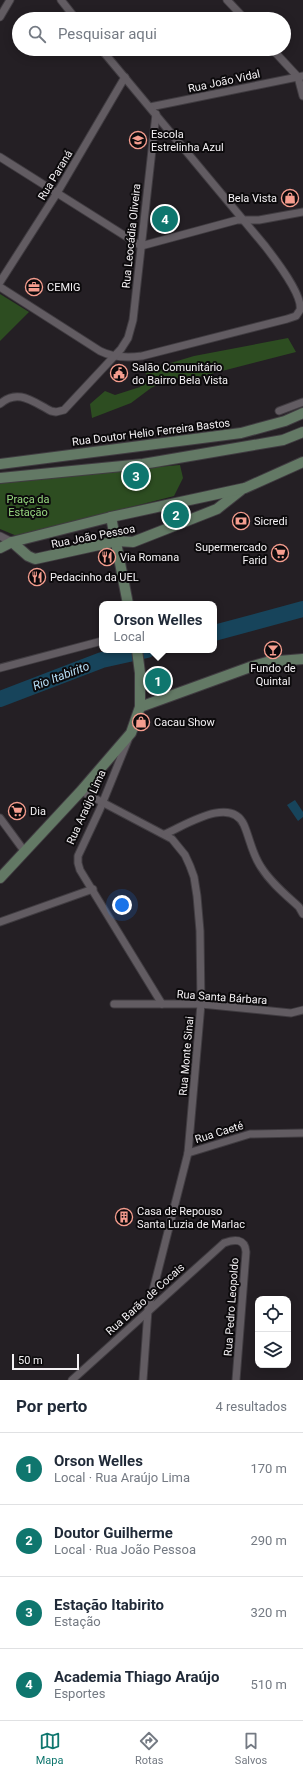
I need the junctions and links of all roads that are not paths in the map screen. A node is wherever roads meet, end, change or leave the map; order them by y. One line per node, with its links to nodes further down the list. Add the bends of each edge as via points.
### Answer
1 (10, 0): 6 (street)
2 (61, 0): 4 (street)
3 (227, 0): 5 (street)
4 (70, 12)
5 (238, 12)
6 (0, 17)
7 (108, 56): 10 (street)
8 (279, 56): 9 (street)
9 (300, 76): 11 (street); 12 (street, Rua João Vidal)
10 (125, 78): 12 (street); 15 (street, Rua Paraná)
11 (303, 96)
12 (150, 107): 13 (street)
13 (156, 114): 17 (street); 18 (street, Rua Leocádia Oliveira)
14 (0, 157): 15 (street)
15 (57, 193): 18 (street); 19 (street, Rua Paraná)
16 (303, 212): 17 (street, via 259,220)
17 (244, 220): 18 (street); 21 (street, via 289,279 301,305 299,313 287,319 142,356)
18 (141, 246): 21 (street, Rua Leocádia Oliveira, via 130,330 125,343)
19 (0, 282)
20 (0, 287): 21 (street, via 93,347)
21 (115, 356): 23 (street, Rua Leocádia Oliveira, via 64,410 52,411 21,396 10,398)
22 (303, 402): 24 (street)
23 (0, 404)
24 (279, 411)
25 (303, 413): 29 (main road, Rua Doutor Helio Ferreira Bastos, via 285,421 241,433)
26 (303, 432): 30 (main road, via 283,440 143,464)
27 (303, 457): 28 (main road)
28 (299, 463): 31 (main road)
29 (0, 464)
30 (0, 478)
31 (245, 488): 32 (main road, Rua João Pessoa); 34 (main road, Rua João Pessoa, via 217,509 133,542)
32 (111, 517): 34 (main road); 35 (main road, Rua João Pessoa)
33 (0, 536): 35 (street)
34 (117, 541): 35 (main road, Rua João Pessoa, via 35,559); 37 (main road)
35 (12, 542): 36 (main road, Rua João Pessoa)
36 (0, 548)
37 (127, 601)
38 (99, 642): 41 (street)
39 (137, 653): 42 (main road, Rua Araújo Lima)
40 (303, 659): 42 (main road, via 267,662 253,666)
41 (0, 668)
42 (140, 706): 43 (main road, Rua Araújo Lima)
43 (131, 733): 44 (main road); 45 (street, Rua Araújo Lima)
44 (81, 791): 45 (street, Rua Monte Sinai); 48 (main road)
45 (103, 801): 47 (street, Rua Monte Sinai); 50 (street, Rua Araújo Lima, via 78,856 80,870)
46 (0, 818): 48 (street)
47 (165, 834): 51 (street, via 215,812 229,812 235,815 244,824 260,867); 55 (street, Rua Monte Sinai, via 185,855 194,877 200,931)
48 (25, 852): 49 (main road)
49 (0, 878)
50 (92, 889): 52 (street); 54 (street, Rua Araújo Lima)
51 (303, 914)
52 (0, 922)
53 (114, 1004): 54 (street, Rua Santa Bárbara)
54 (162, 1004): 55 (street, Rua Santa Bárbara)
55 (201, 1004): 56 (street, Rua Santa Bárbara, via 285,1013); 58 (street, Rua Monte Sinai)
56 (303, 1010)
57 (303, 1133): 58 (street, Rua Caeté, via 250,1134)
58 (188, 1153): 60 (street, Rua Monte Sinai)
59 (237, 1240): 60 (street, Rua Barão de Cocais, via 224,1243); 63 (street, Rua Pedro Leopoldo, via 246,1247 246,1252)
60 (148, 1310): 61 (street, Rua Barão de Cocais); 62 (street, Rua Monte Sinai)
61 (72, 1380)
62 (143, 1380)
63 (236, 1380)

